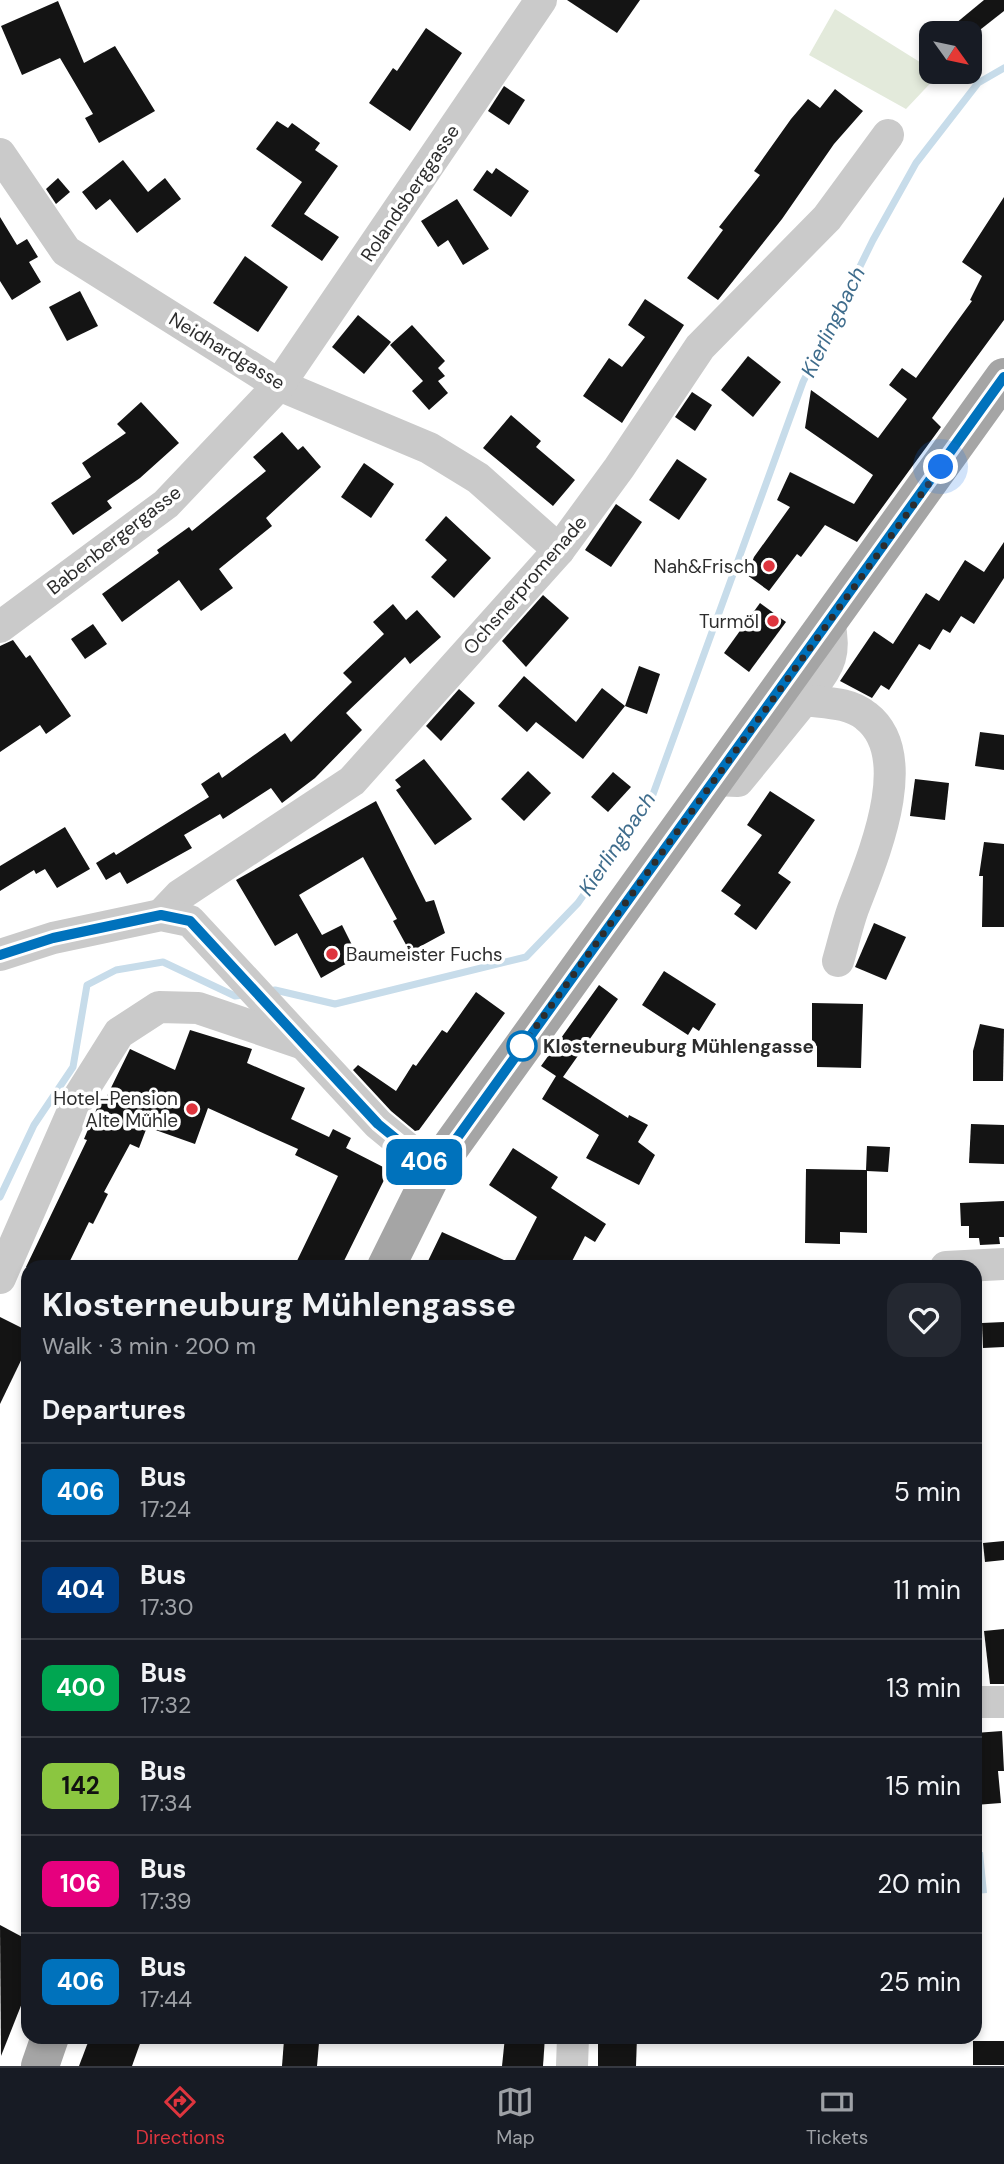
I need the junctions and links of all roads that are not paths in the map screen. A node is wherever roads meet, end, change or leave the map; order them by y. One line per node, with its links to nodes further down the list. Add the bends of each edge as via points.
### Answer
1 (541, 0): 5 (street, Rolandsberggasse)
2 (888, 135): 6 (street, Ochsnerpromenade, via 827,218 700,347)
3 (0, 154): 5 (street, Neidhardgasse, via 66,251)
4 (1004, 377): 7 (main road)
5 (279, 385): 6 (street, Neidhardgasse, via 439,454 478,478); 8 (street, Babenbergergasse, via 166,504)
6 (559, 550): 11 (street, Ochsnerpromenade, via 352,781 180,895)
7 (829, 622): 9 (street, via 834,646 831,659); 10 (main road)
8 (0, 627)
9 (804, 700): 10 (street, via 738,781); 13 (street, via 847,706 865,714 880,728 890,768 876,853)
10 (712, 780): 15 (main road)
11 (161, 915): 12 (street, via 53,938); 14 (street, via 190,921)
12 (0, 955)
13 (838, 961)
14 (302, 1044): 15 (street, via 378,1124); 19 (street, via 198,1008 159,1007 119,1033 80,1095)
15 (434, 1170): 16 (main road)
16 (389, 1260)
17 (1004, 1264): 18 (street)
18 (982, 1265)
19 (0, 1278)
20 (982, 1702): 21 (street)
21 (1004, 1702)
22 (48, 2044): 24 (main road)
23 (573, 2044): 25 (street)
24 (40, 2066)
25 (572, 2066)

